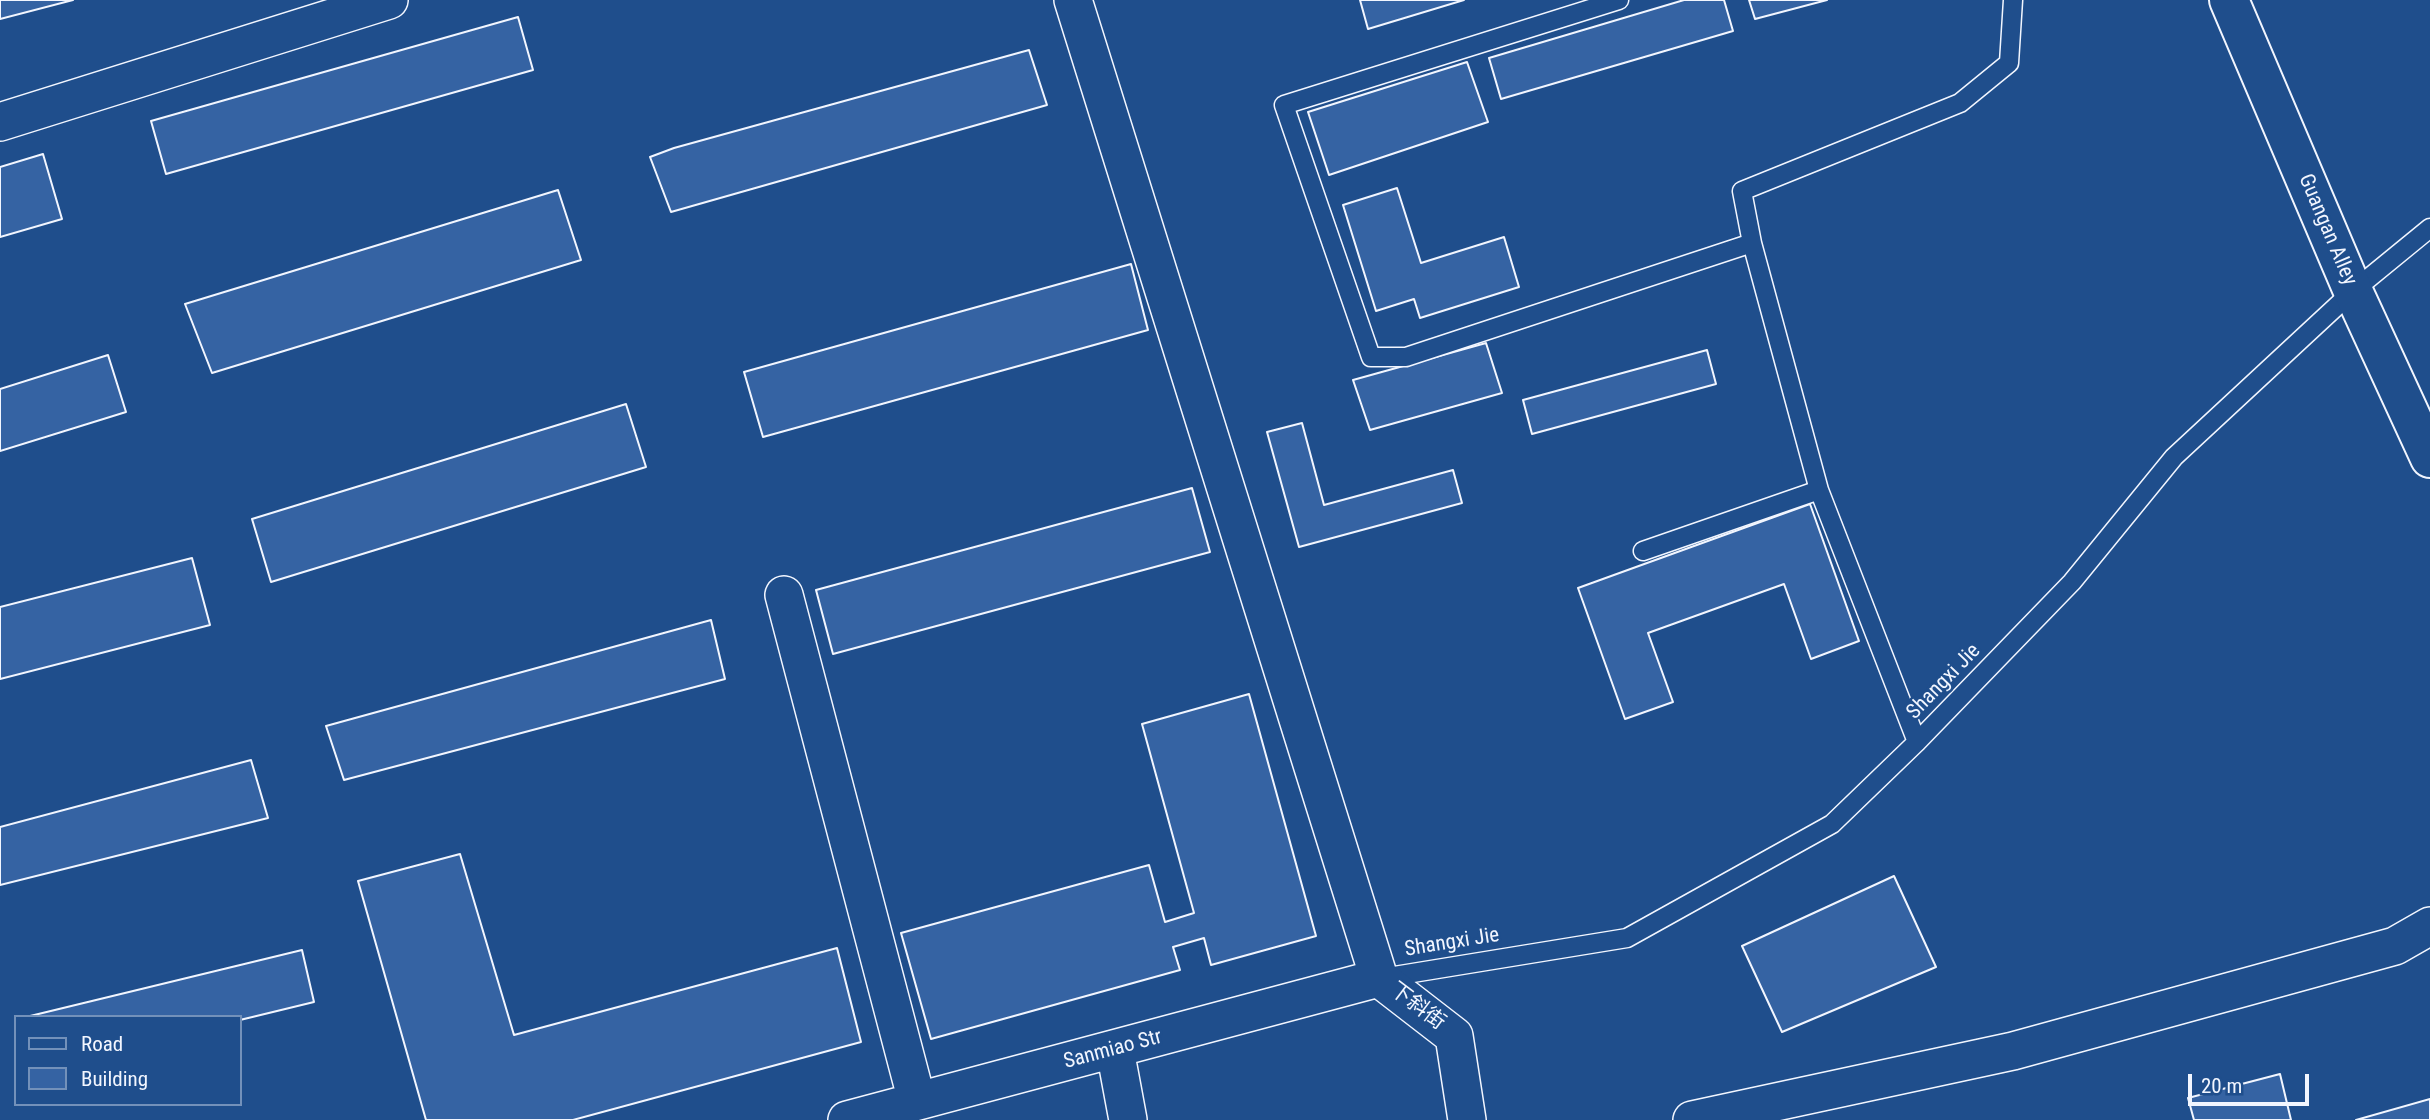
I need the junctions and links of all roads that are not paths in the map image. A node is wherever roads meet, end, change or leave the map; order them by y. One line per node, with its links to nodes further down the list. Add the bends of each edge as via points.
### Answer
1 (389, 0): 6 (street)
2 (1073, 0): 16 (street)
3 (1619, 0): 8 (lane, via 1284,105 1371,358 1406,357)
4 (2013, 0): 8 (lane, via 2009,63 1960,103 1742,191)
5 (2229, 0): 9 (street, Guangan Alley)
6 (0, 122)
7 (2430, 229): 9 (lane, Shangxi Jie)
8 (1752, 243): 11 (lane)
9 (2353, 291): 10 (street, Guangan Alley); 14 (lane, Shangxi Jie, via 2174,457 2072,582)
10 (2430, 458)
11 (1819, 490): 12 (lane); 14 (lane)
12 (1643, 551)
13 (784, 595): 18 (street)
14 (1917, 742): 16 (lane, Shangxi Jie, via 1832,824 1627,938)
15 (2430, 926): 19 (street, via 2395,946 2013,1051)
16 (1379, 978): 17 (street, Sanmiao Str); 22 (street, 下斜街, via 1454,1036)
17 (1115, 1050): 18 (street, Sanmiao Str); 21 (street)
18 (917, 1101): 20 (street, Sanmiao Str)
19 (1751, 1115): 23 (street)
20 (847, 1120)
21 (1129, 1120)
22 (1467, 1120)
23 (1692, 1120)

